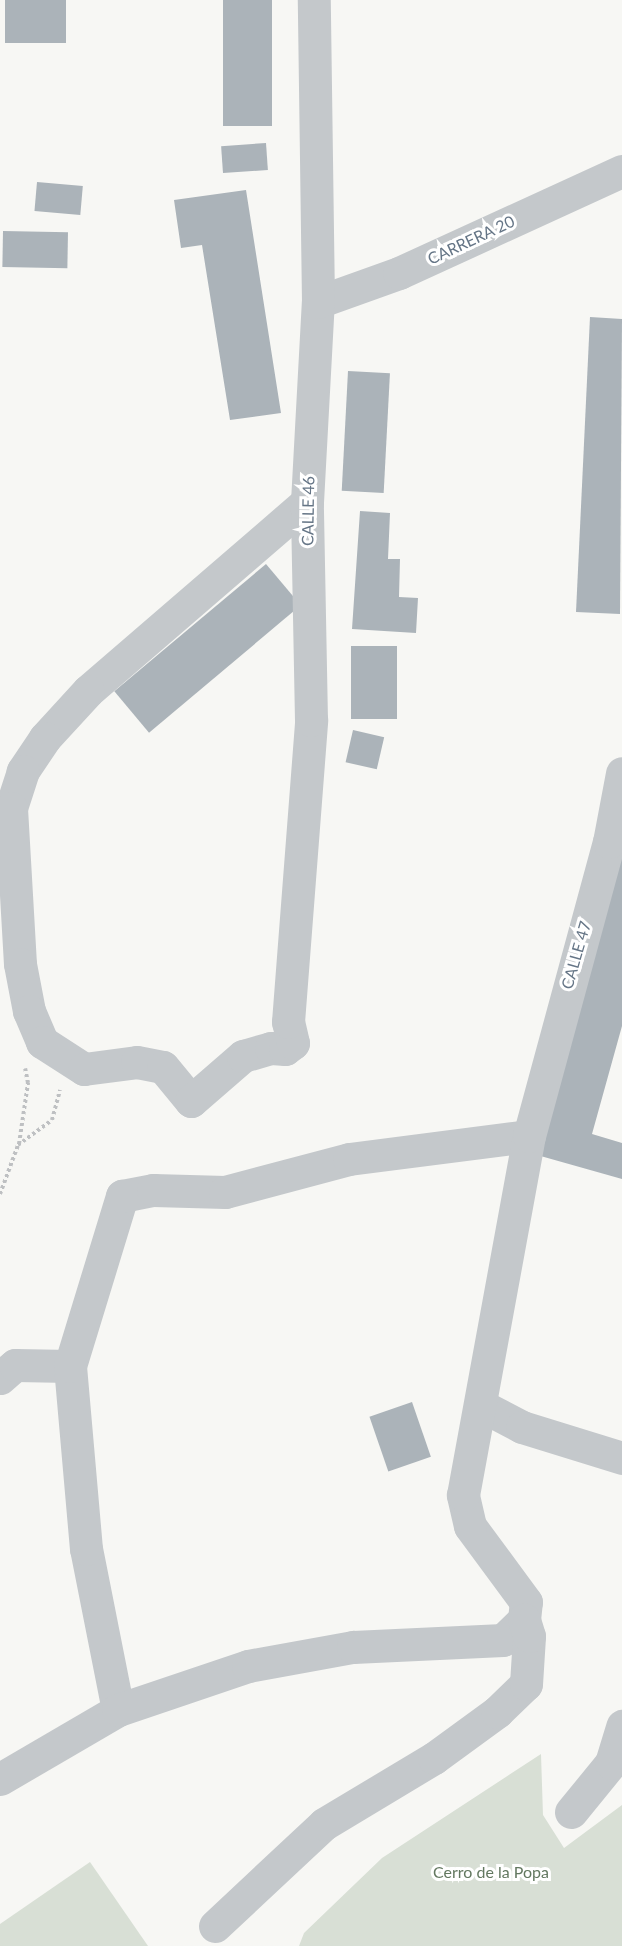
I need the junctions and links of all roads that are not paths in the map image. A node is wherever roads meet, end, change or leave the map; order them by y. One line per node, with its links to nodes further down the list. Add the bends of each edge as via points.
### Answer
1 (314, 0): 3 (street, CALLE 46)
2 (622, 171): 3 (street, CARRERA 20, via 399,273)
3 (318, 302): 4 (street, CALLE 46)
4 (307, 502): 6 (street, via 88,691 45,738 23,771); 6 (street, CALLE 46, via 311,720 288,1022 293,1043 285,1049 271,1048 243,1056 191,1101 163,1068 137,1062 84,1069 72,1065 42,1042 29,1011 20,964)
5 (622, 773): 7 (street, CALLE 47, via 609,842)
6 (6, 808)
7 (529, 1136): 8 (street, via 349,1159 225,1191 153,1190 122,1196); 10 (street, CALLE 47)
8 (70, 1366): 9 (street, via 15,1365); 13 (street, via 86,1549)
9 (0, 1378)
10 (482, 1406): 11 (street, via 522,1427); 12 (street, CALLE 47, via 463,1495 470,1526 526,1602)
11 (622, 1458)
12 (524, 1620): 13 (street, via 502,1640 353,1647 248,1665); 17 (street, CALLE 47, via 529,1636 526,1684 497,1712 434,1758 324,1824)
13 (118, 1710): 15 (street)
14 (622, 1726): 16 (street, via 610,1763)
15 (0, 1779)
16 (571, 1812)
17 (214, 1926)

